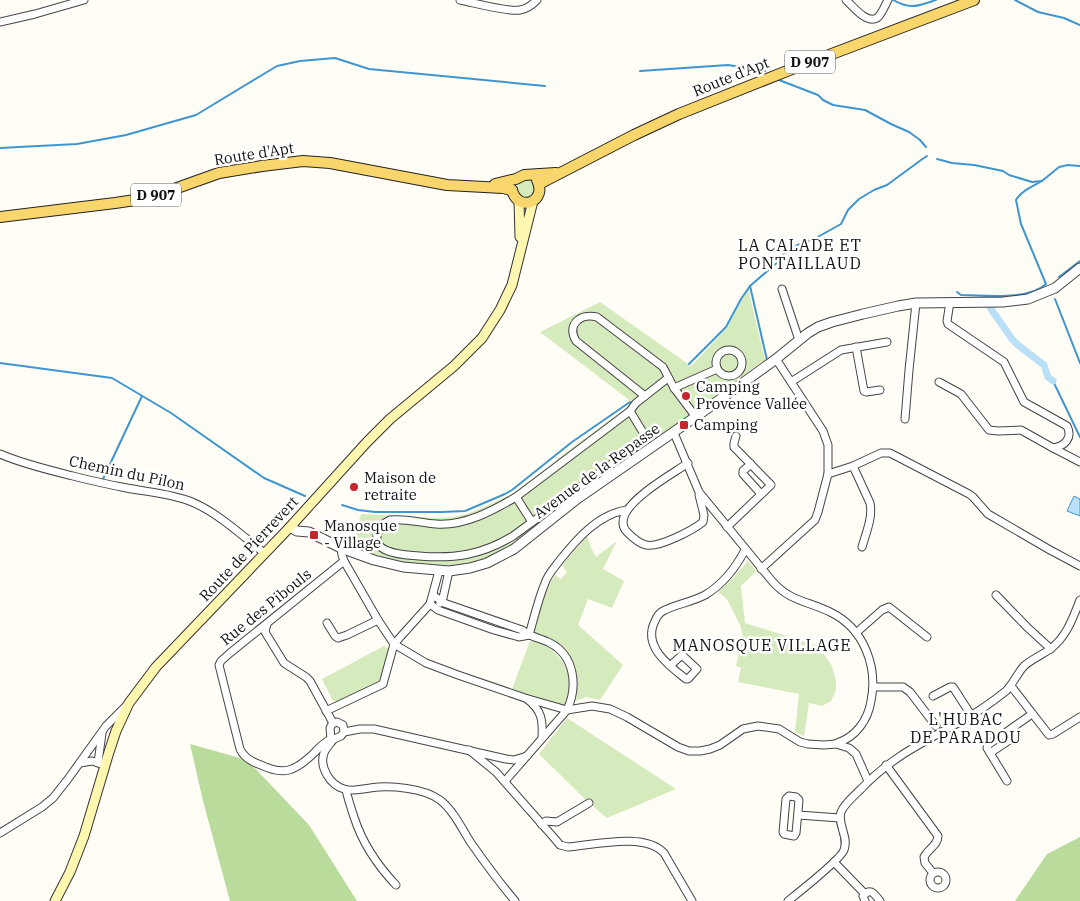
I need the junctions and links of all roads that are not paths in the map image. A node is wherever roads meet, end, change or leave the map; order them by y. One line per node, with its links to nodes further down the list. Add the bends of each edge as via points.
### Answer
1 (84, 0): 7 (street)
2 (460, 0): 3 (street, via 506,10 527,8)
3 (537, 0)
4 (846, 0): 5 (street, via 862,16 875,19)
5 (888, 0)
6 (974, 0): 8 (main road, Route d'Apt / D 907, via 679,114)
7 (0, 22)
8 (562, 173): 9 (main road, Route d'Apt / D 907); 11 (main road, Route d'Apt / D 907)
9 (528, 175): 10 (main road); 11 (main road)
10 (516, 178): 12 (main road, Route d'Apt / D 907); 13 (main road)
11 (539, 184): 15 (main road, via 540,192)
12 (486, 187): 13 (main road, Route d'Apt / D 907); 16 (main road, Route d'Apt / D 907, via 447,185 304,161 219,173 135,200)
13 (512, 190): 14 (main road)
14 (519, 201): 15 (main road); 17 (main road, Route de Pierrevert)
15 (533, 201): 17 (main road, Route de Pierrevert)
16 (0, 216)
17 (520, 254): 50 (main road, Route de Pierrevert, via 509,293 482,338 454,366 390,419)
18 (1079, 271): 20 (street, Avenue de la Repasse, via 1055,288 1028,299)
19 (782, 290): 22 (street)
20 (950, 302): 21 (street, Avenue de la Repasse); 38 (street, via 948,324 1004,362 1024,402 1068,427 1066,442)
21 (916, 303): 22 (street, Avenue de la Repasse, via 832,322); 35 (street)
22 (799, 340): 25 (street, Avenue de la Repasse)
23 (887, 342): 24 (street)
24 (856, 347): 28 (street, via 841,350); 31 (street, via 864,391)
25 (776, 359): 28 (street); 34 (street, Avenue de la Repasse)
26 (717, 369): 30 (street)
27 (668, 378): 30 (street); 32 (street); 32 (street, via 664,367 599,318 587,316 579,319 572,331 576,341)
28 (791, 382): 44 (street, via 823,431 828,445)
29 (939, 382): 38 (street, via 961,394 989,430 1021,430)
30 (674, 388): 34 (street)
31 (880, 390)
32 (645, 396): 33 (street)
33 (630, 412): 47 (street); 49 (street, via 644,434 643,440)
34 (696, 417): 36 (street, Avenue de la Repasse)
35 (905, 419)
36 (674, 432): 41 (street); 59 (street, Avenue de la Repasse, via 577,499 508,554 479,566)
37 (736, 436): 42 (street, via 734,446)
38 (1053, 448): 40 (street)
39 (0, 454): 55 (street, Chemin du Pilon, via 53,471 190,501 230,525)
40 (1080, 462)
41 (688, 463): 45 (street); 48 (street, via 639,497)
42 (751, 464): 46 (street, via 743,474); 46 (street, via 771,485)
43 (853, 466): 44 (street); 52 (street, via 871,508); 57 (street, via 881,452 889,452 971,495 988,514)
44 (828, 474): 58 (street, via 815,520)
45 (699, 492): 48 (street, via 703,522 659,544 646,545 627,532 622,522); 51 (street)
46 (761, 494): 51 (street)
47 (516, 497): 49 (street); 49 (street, via 488,512 459,521 438,524 390,520 379,528 378,542 383,549 402,554 458,556 498,544)
48 (627, 510): 69 (street, via 607,517 583,534 562,558 545,582)
49 (532, 522)
50 (294, 526): 53 (street, Avenue de la Repasse); 55 (main road, Route de Pierrevert)
51 (727, 527): 54 (street)
52 (862, 547)
53 (341, 548): 56 (street); 59 (street, Avenue de la Repasse, via 389,564)
54 (745, 550): 58 (street); 73 (street, via 729,574 709,592 666,609 658,616 652,627 652,640 656,652)
55 (264, 553): 78 (main road, Route de Pierrevert, via 156,667)
56 (344, 561): 65 (street); 67 (street, Rue des Pibouls)
57 (1080, 566)
58 (761, 569): 68 (street, via 784,593 832,613)
59 (444, 571): 61 (street); 62 (street)
60 (996, 594): 72 (street)
61 (433, 596): 62 (street); 64 (street)
62 (442, 601): 64 (street); 69 (street)
63 (1079, 603): 72 (street, via 1063,637)
64 (430, 607): 69 (street, via 518,637); 71 (street)
65 (378, 620): 66 (street, via 338,638); 71 (street)
66 (327, 622)
67 (267, 624): 80 (street, via 265,632 283,662 309,680); 90 (street, Rue des Pibouls, via 219,665 242,753 253,762 284,772 295,768 322,744)
68 (856, 633): 70 (street, via 889,607); 75 (street, via 869,658)
69 (528, 635): 79 (street, via 552,644 567,660 573,688)
70 (927, 637)
71 (394, 644): 77 (street, via 426,663); 80 (street, via 383,684)
72 (1051, 648): 74 (street, via 1024,667)
73 (670, 665)
74 (1011, 686): 81 (street); 82 (street)
75 (874, 687): 85 (street, via 905,688); 88 (street, via 868,713)
76 (933, 696): 82 (street, via 953,688)
77 (525, 698): 79 (street); 89 (street, via 539,713)
78 (129, 703): 86 (street); 98 (main road, Route de Pierrevert)
79 (567, 710): 89 (street); 91 (street, via 582,706 610,708 678,747 692,751 720,745 740,730 754,726 779,729 804,743)
80 (326, 711): 84 (street)
81 (1032, 714): 83 (street, via 1050,735); 100 (street, via 1005,734 1008,741 990,753)
82 (971, 715): 99 (street)
83 (1080, 717)
84 (333, 723): 87 (street, via 342,723); 90 (street, via 330,728)
85 (936, 726)
86 (102, 731): 96 (street); 98 (street)
87 (344, 732): 90 (street); 92 (street, via 378,730)
88 (856, 732): 91 (street); 93 (street)
89 (542, 738): 95 (street)
90 (332, 740): 103 (street, via 324,754 324,768 334,784)
91 (836, 744): 93 (street)
92 (469, 750): 94 (street); 97 (street)
93 (856, 754): 102 (street)
94 (488, 755): 95 (street, via 511,760); 97 (street)
95 (528, 756): 101 (street)
96 (80, 763): 98 (street); 108 (street, via 52,798)
97 (485, 763): 101 (street)
98 (101, 764): 113 (main road, Route de Pierrevert, via 84,836)
99 (886, 765): 102 (street); 110 (street, via 938,836 937,843 924,857)
100 (1007, 780)
101 (506, 781): 107 (street)
102 (868, 781): 106 (street, via 844,808)
103 (346, 790): 111 (street, via 363,840 379,866); 114 (street, via 400,788 441,800)
104 (589, 803): 107 (street, via 557,822)
105 (798, 815): 105 (street, via 798,798 787,797 784,834 796,834); 106 (street)
106 (840, 818): 109 (street, via 845,846)
107 (541, 824): 115 (street, via 560,845 565,846 633,841 656,846)
108 (0, 833)
109 (834, 862): 112 (street); 116 (street)
110 (933, 874)
111 (396, 884)
112 (865, 898): 117 (street, via 868,892 872,892)
113 (54, 901)
114 (515, 901)
115 (692, 901)
116 (788, 901)
117 (880, 901)

